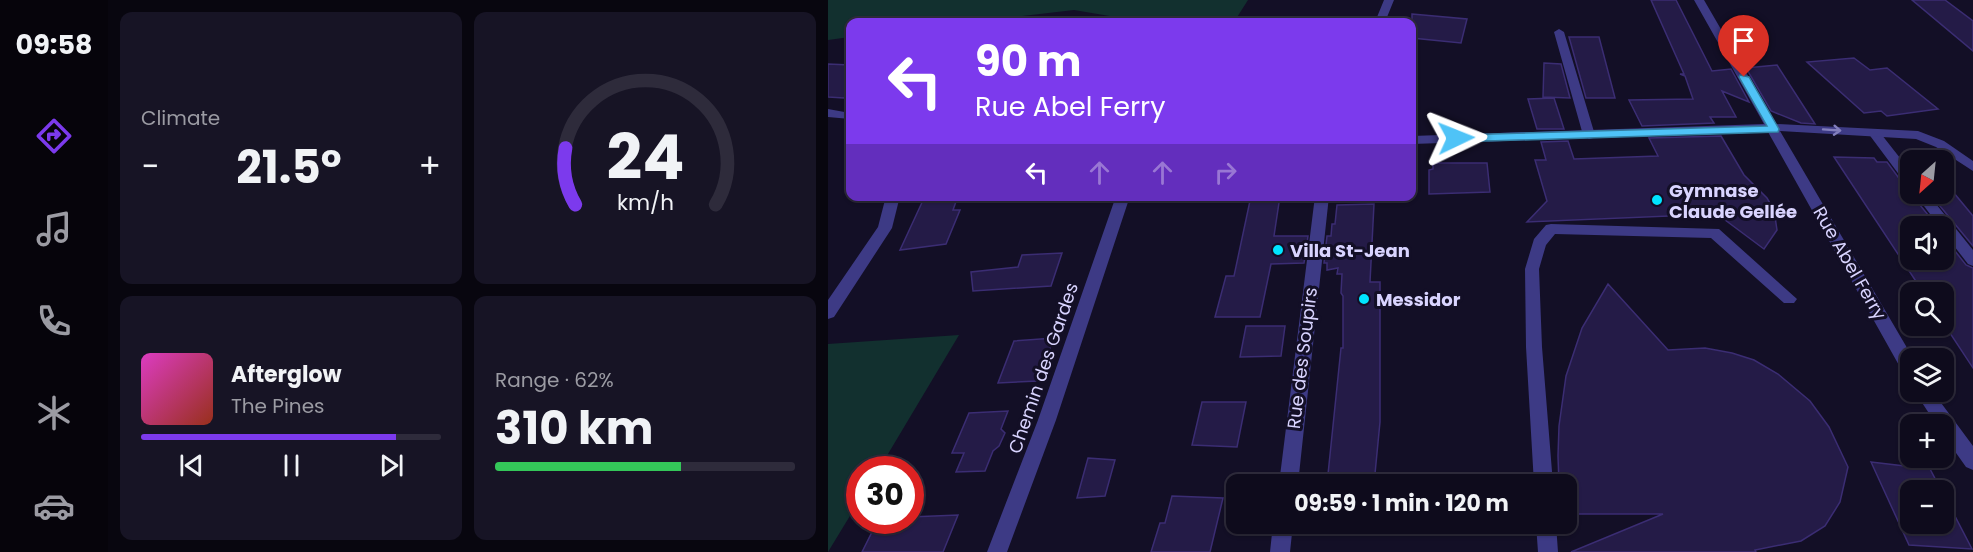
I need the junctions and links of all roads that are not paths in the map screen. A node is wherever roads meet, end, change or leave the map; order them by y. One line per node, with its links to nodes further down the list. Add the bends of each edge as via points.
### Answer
1 (1389, 0): 3 (street)
2 (1699, 0): 7 (street, Rue Abel Ferry)
3 (1382, 18)
4 (1559, 32): 9 (street)
5 (828, 113): 6 (street)
6 (846, 115)
7 (1774, 129): 8 (street, one-way to 8); 9 (street); 20 (street, Rue Abel Ferry)
8 (1874, 133): 11 (street); 12 (street, via 1918,135)
9 (1589, 135): 10 (street)
10 (1416, 140)
11 (1900, 167)
12 (1973, 167)
13 (892, 201): 19 (street, via 885,228)
14 (1121, 201): 27 (street, Chemin des Gardes, via 1047,420)
15 (1321, 201): 23 (street, Rue des Soupirs)
16 (1929, 204): 17 (street)
17 (1973, 260)
18 (1789, 298): 24 (street, via 1714,233 1551,229 1539,243 1532,269)
19 (828, 313)
20 (1900, 352)
21 (1930, 402): 22 (street)
22 (1973, 461)
23 (1289, 474)
24 (1542, 474)
25 (1282, 534): 28 (street)
26 (1547, 534): 29 (street)
27 (997, 552)
28 (1280, 552)
29 (1548, 552)

